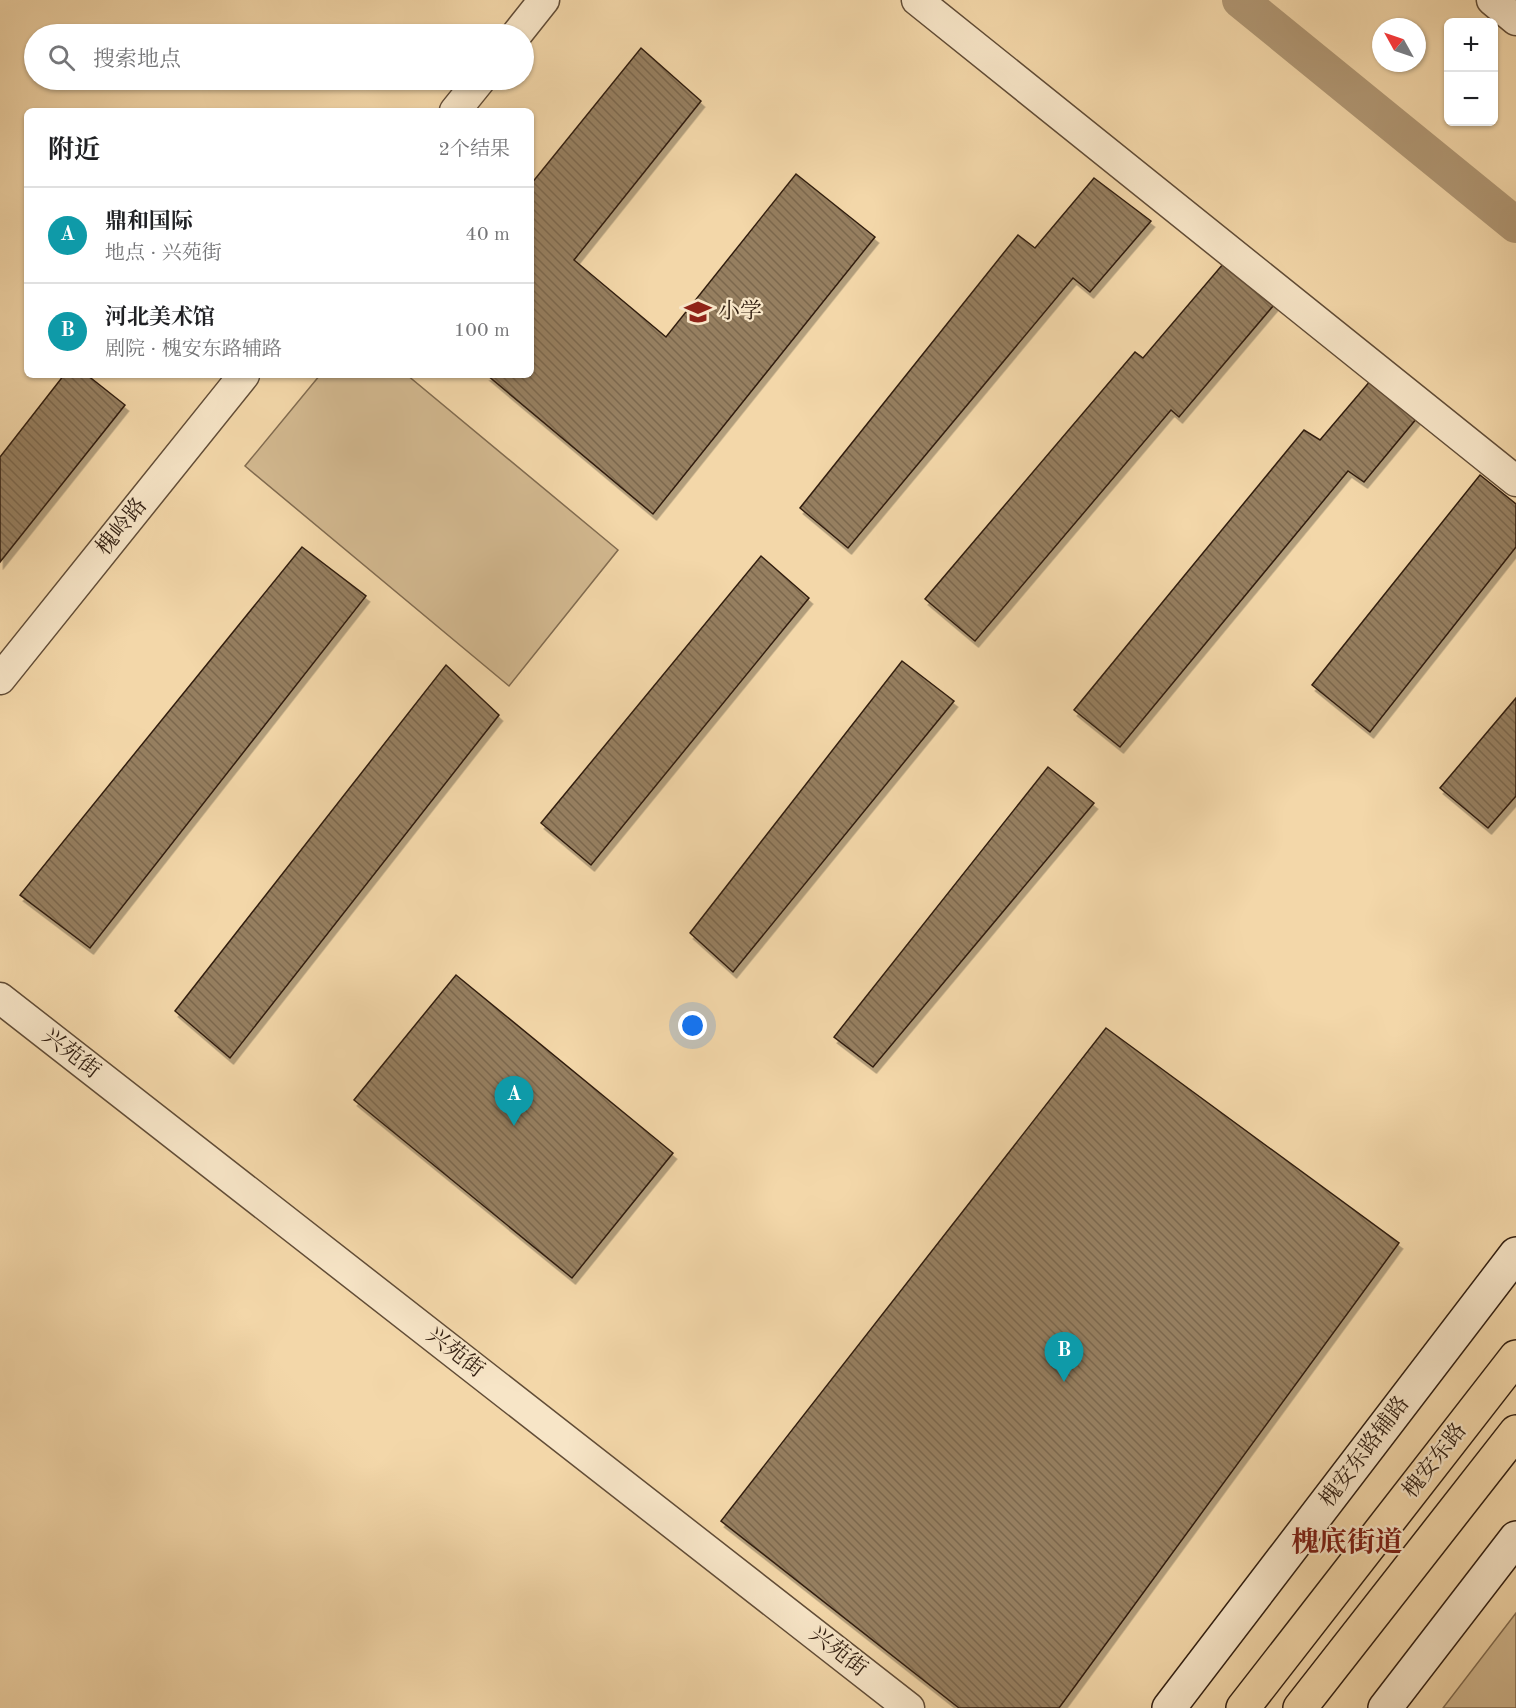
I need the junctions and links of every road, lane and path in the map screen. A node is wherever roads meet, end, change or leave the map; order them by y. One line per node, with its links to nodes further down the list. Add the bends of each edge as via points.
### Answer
1 (544, 0): 5 (street)
2 (918, 0): 9 (street)
3 (1491, 0): 4 (street)
4 (1516, 20)
5 (525, 24)
6 (472, 90): 7 (street)
7 (457, 108)
8 (242, 378): 10 (street, 槐岭路)
9 (1516, 481)
10 (0, 679)
11 (0, 998): 16 (street, 兴苑街)
12 (1516, 1254): 17 (main road, 槐安东路辅路)
13 (1516, 1357): 18 (highway, 槐安东路)
14 (1516, 1432): 19 (highway, 槐安东路)
15 (1516, 1538): 20 (main road)
16 (909, 1708)
17 (1170, 1708)
18 (1243, 1708)
19 (1300, 1708)
20 (1385, 1708)

